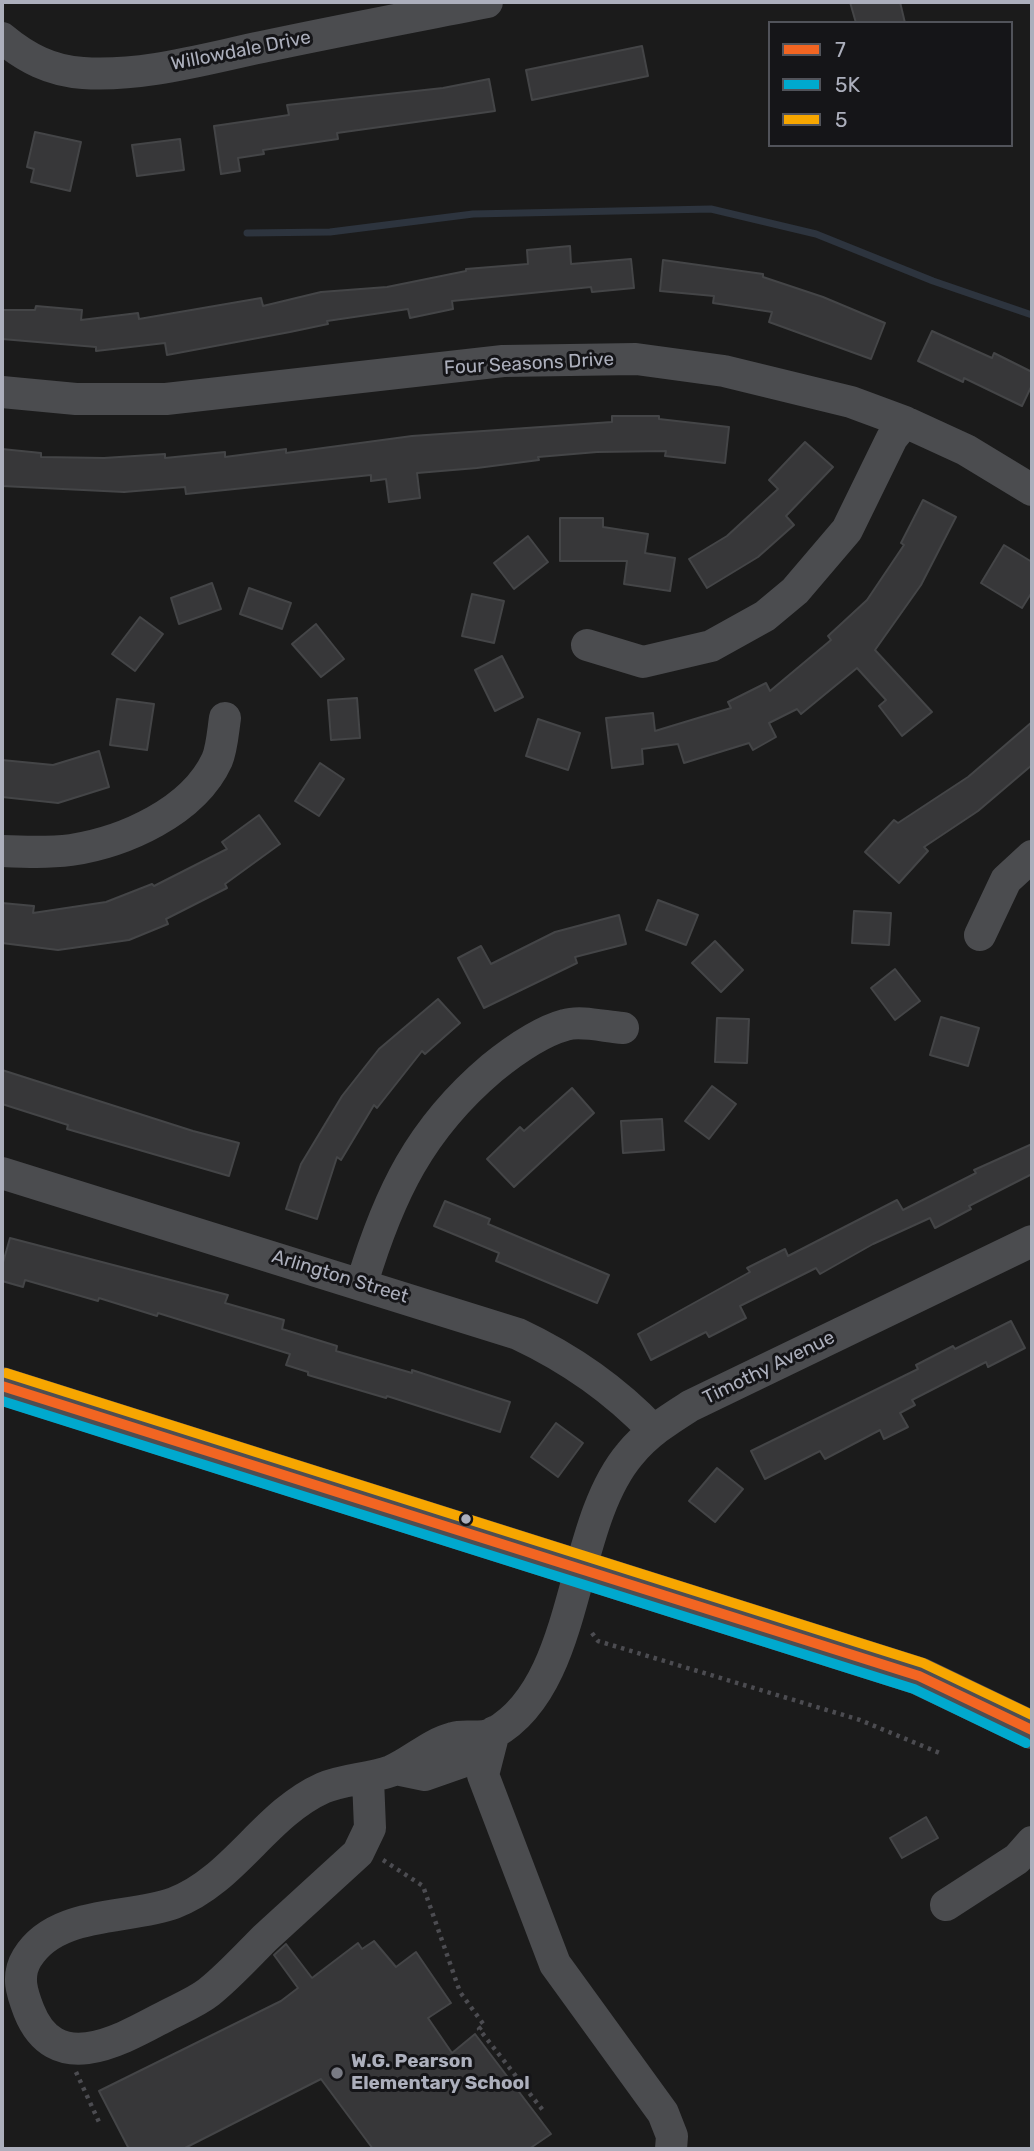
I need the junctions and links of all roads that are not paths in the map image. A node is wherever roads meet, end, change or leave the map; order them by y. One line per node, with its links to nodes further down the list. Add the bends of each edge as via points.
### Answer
1 (487, 2): 2 (street, Willowdale Drive, via 117,72 82,73 38,64)
2 (2, 37)
3 (2, 392): 4 (street, Four Seasons Drive, via 166,399 503,361 636,359 796,387)
4 (905, 422): 5 (street, Four Seasons Drive, via 965,450); 6 (street, via 892,438 847,530 795,591 765,616 711,646 643,662)
5 (1032, 490)
6 (587, 645)
7 (225, 718): 8 (street, via 218,759 204,781 162,817 108,841 72,850)
8 (2, 851)
9 (1032, 856): 10 (street, via 1006,880)
10 (980, 935)
11 (623, 1028): 14 (street, via 568,1024 546,1032 505,1057 468,1089 422,1142 404,1172 386,1209)
12 (2, 1172): 14 (street, Arlington Street)
13 (1032, 1241): 16 (street, Timothy Avenue, via 690,1406)
14 (362, 1283): 16 (street, Arlington Street, via 543,1346 625,1402)
15 (2, 1386): 17 (main road)
16 (653, 1430): 17 (street, Timothy Avenue, via 628,1455 613,1481)
17 (580, 1569): 18 (main road, via 919,1676); 19 (street, Timothy Avenue, via 568,1615 539,1686 513,1718)
18 (1032, 1730)
19 (488, 1735): 20 (street, Timothy Avenue, via 465,1760 425,1775); 23 (street, via 483,1775 555,1964 663,2113 672,2136)
20 (382, 1774): 20 (street, Timothy Avenue, via 327,1786 300,1800 203,1889 172,1904 72,1925 44,1939 27,1957 19,1977 35,2025 51,2041 93,2049 118,2041 207,1993 358,1853 370,1828)
21 (1032, 1842): 22 (street, via 1017,1859)
22 (946, 1905)
23 (671, 2149)

